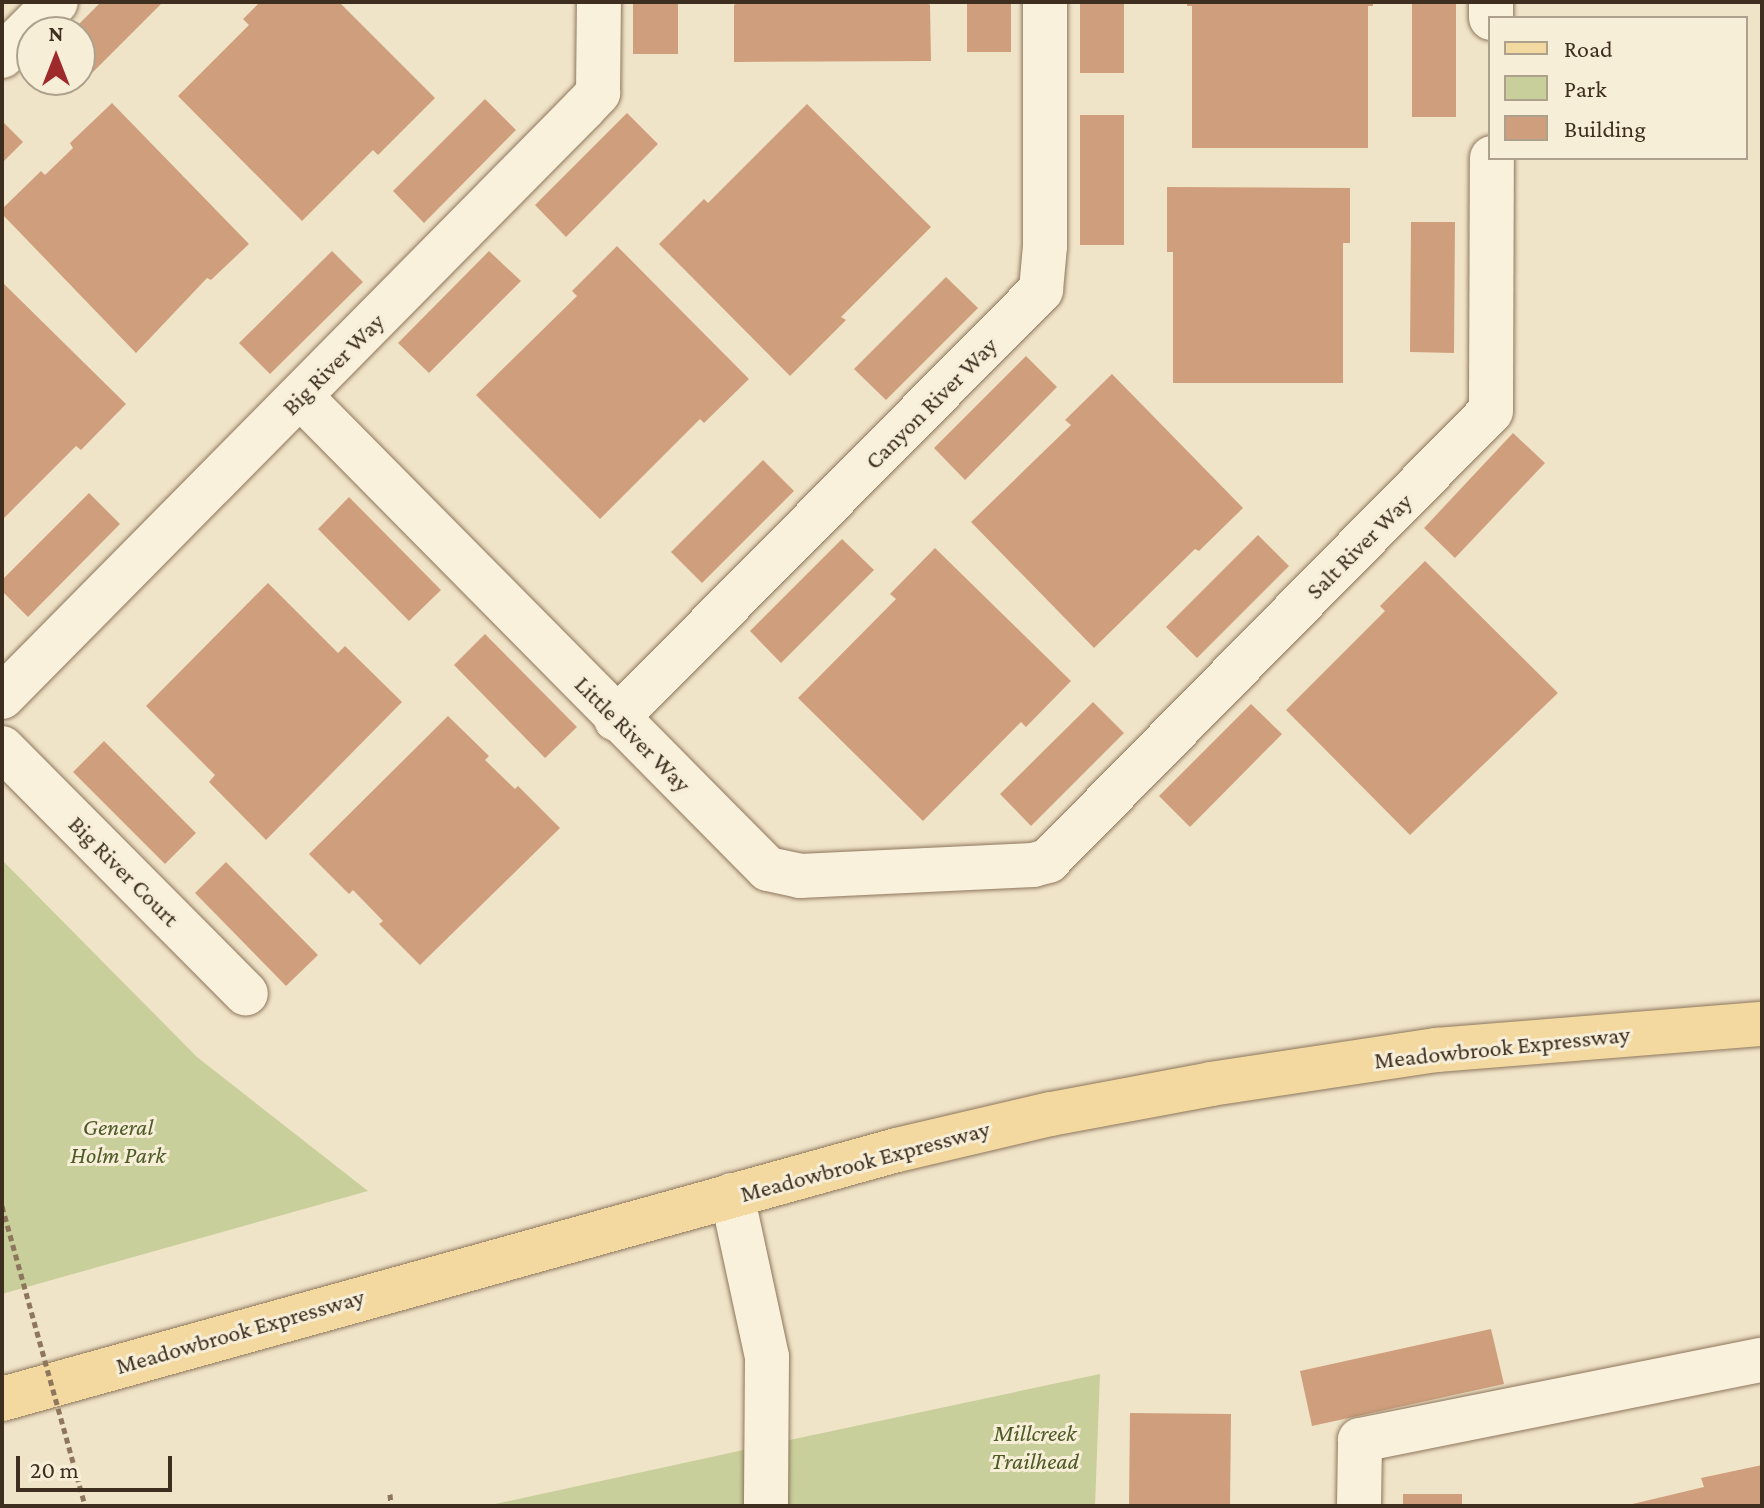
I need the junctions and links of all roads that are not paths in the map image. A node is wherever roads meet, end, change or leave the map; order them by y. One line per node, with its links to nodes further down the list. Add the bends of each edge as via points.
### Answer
1 (56, 2): 4 (street)
2 (599, 2): 6 (street, Big River Way, via 598,93)
3 (1045, 2): 8 (street, Canyon River Way, via 1041,290)
4 (2, 56)
5 (1492, 160): 10 (street, Salt River Way, via 1491,411)
6 (301, 397): 7 (street, Big River Way); 8 (street, Little River Way)
7 (2, 697)
8 (616, 719): 10 (street, Little River Way, via 768,869 800,876 1016,868)
9 (2, 748): 11 (street, Big River Court)
10 (1048, 861)
11 (246, 994)
12 (1755, 1024): 13 (main road, Meadowbrook Expressway, via 1437,1050 1211,1084 1051,1114)
13 (732, 1195): 15 (main road, Meadowbrook Expressway); 16 (street, via 767,1357)
14 (1762, 1360): 17 (street, via 1360,1440)
15 (2, 1399)
16 (766, 1506)
17 (1359, 1506)

